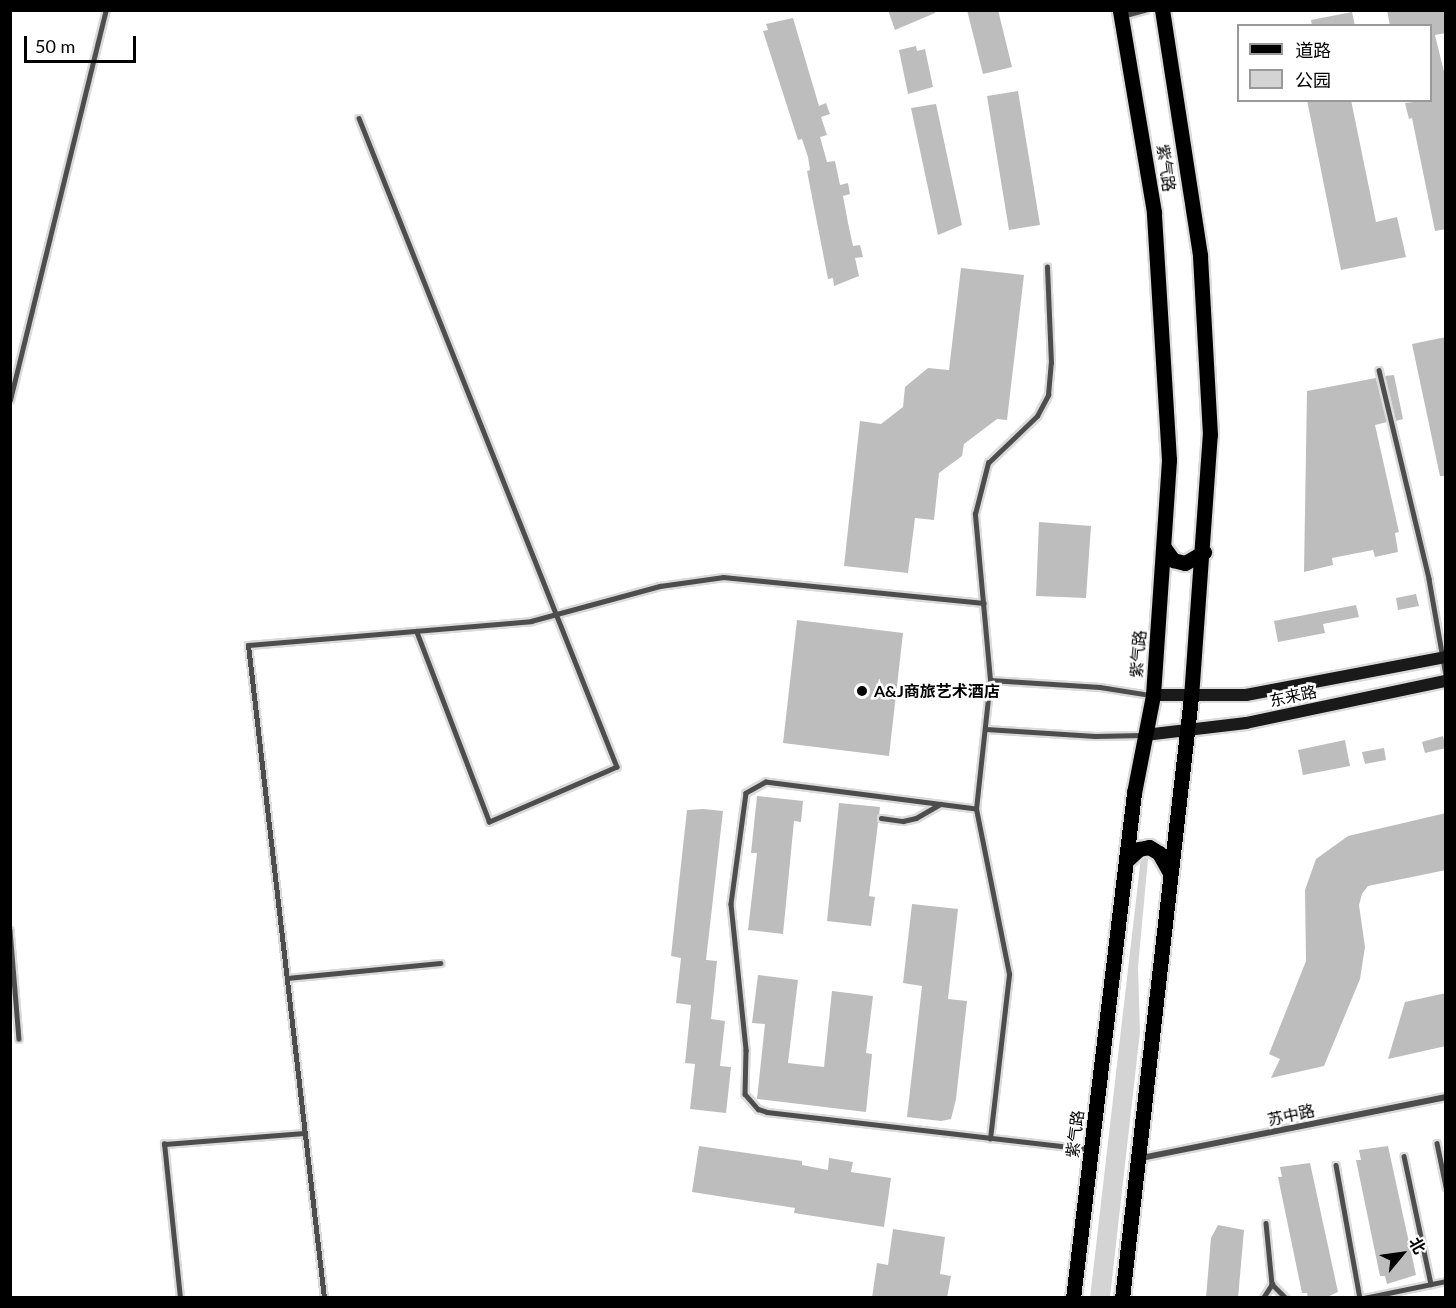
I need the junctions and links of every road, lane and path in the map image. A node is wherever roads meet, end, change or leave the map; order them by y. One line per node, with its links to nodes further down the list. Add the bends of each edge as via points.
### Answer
1 (106, 10): 8 (lane)
2 (1145, 10): 4 (street)
3 (1162, 10): 10 (main road, 紫气路, via 1200,255 1207,339 1210,435)
4 (1121, 14): 9 (main road, 紫气路, via 1154,212 1169,460)
5 (359, 118): 12 (lane)
6 (1047, 267): 11 (lane, via 1051,363 1048,395 1037,416 988,462 980,482 975,514)
7 (1379, 370): 14 (lane)
8 (10, 400)
9 (1165, 549): 10 (main road, via 1173,560 1185,563); 18 (main road, 紫气路)
10 (1204, 552): 19 (main road, 紫气路)
11 (984, 603): 12 (lane, via 723,577 660,586); 16 (lane)
12 (557, 614): 13 (lane, via 531,621); 13 (lane, via 617,766 489,822)
13 (417, 631): 30 (lane, via 248,645)
14 (1444, 657): 15 (lane); 19 (street, 东来路, via 1246,695)
15 (1446, 675)
16 (990, 680): 18 (lane, via 1100,687); 20 (lane)
17 (1446, 681): 21 (street, 东来路, via 1246,723)
18 (1153, 695): 19 (street, 东来路); 22 (main road, 紫气路)
19 (1191, 697): 21 (main road, 紫气路)
20 (986, 729): 22 (lane); 24 (lane, via 977,772)
21 (1186, 729): 22 (street, 东来路); 27 (main road, 紫气路)
22 (1145, 735): 26 (main road, 紫气路)
23 (939, 804): 24 (lane); 25 (lane, via 916,818); 34 (lane, via 766,782 746,793 731,904 745,1042 744,1085 750,1102 767,1112)
24 (976, 809): 34 (lane, via 1009,974)
25 (881, 818)
26 (1126, 861): 27 (main road, via 1138,849 1149,847 1159,853); 36 (main road, 紫气路)
27 (1169, 871): 38 (main road, 紫气路)
28 (10, 930): 31 (lane)
29 (440, 963): 30 (lane)
30 (287, 978): 33 (lane)
31 (19, 1039)
32 (1446, 1097): 38 (street, 苏中路)
33 (305, 1133): 45 (lane, via 164,1144); 46 (lane)
34 (990, 1139): 36 (lane)
35 (1437, 1143): 40 (lane)
36 (1092, 1150): 47 (main road, 紫气路)
37 (1404, 1156): 44 (lane)
38 (1141, 1158): 48 (main road, 紫气路)
39 (1336, 1165): 51 (lane)
40 (1446, 1187)
41 (1266, 1223): 43 (lane)
42 (1446, 1281): 44 (lane)
43 (1272, 1284): 49 (lane); 50 (lane)
44 (1431, 1284): 51 (lane)
45 (180, 1298)
46 (324, 1298)
47 (1073, 1298)
48 (1122, 1298)
49 (1263, 1298)
50 (1286, 1298)
51 (1362, 1298)

